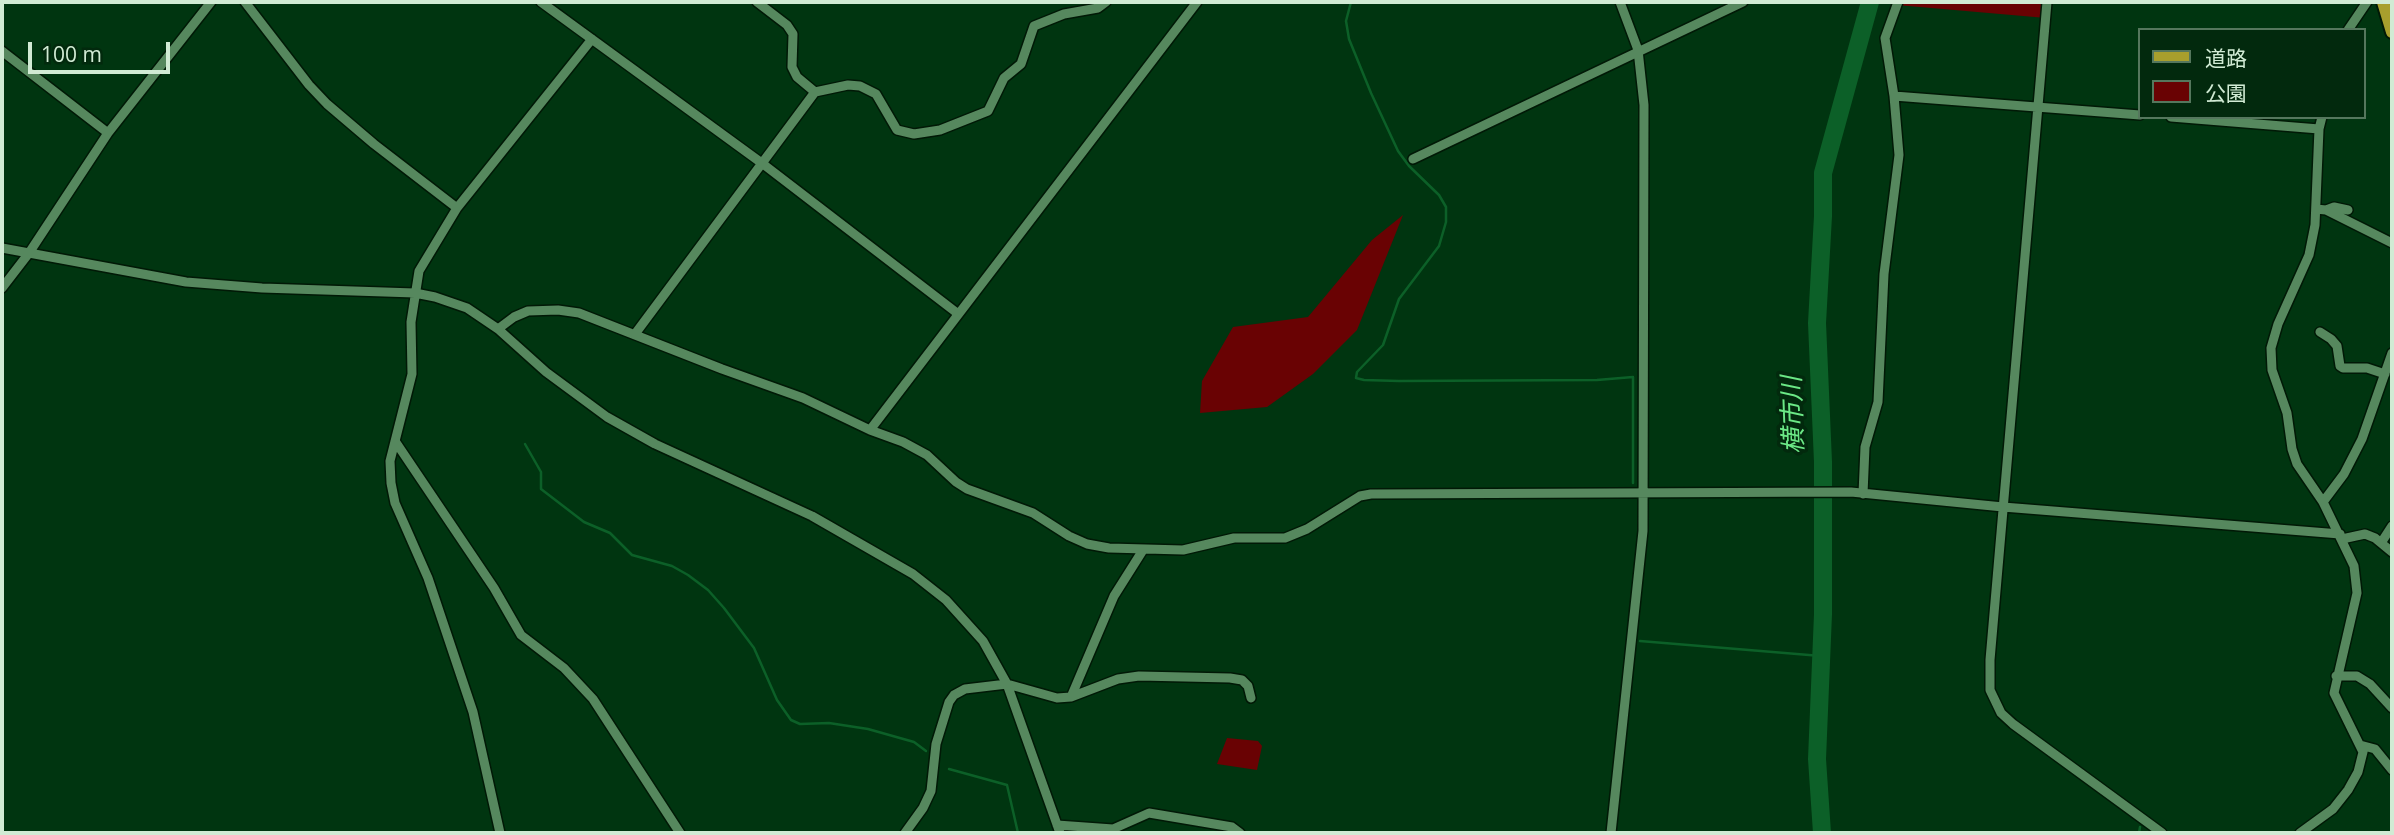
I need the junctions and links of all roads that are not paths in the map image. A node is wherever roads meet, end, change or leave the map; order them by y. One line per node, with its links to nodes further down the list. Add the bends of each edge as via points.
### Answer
1 (211, 2): 25 (street)
2 (245, 2): 28 (street, via 327,104)
3 (541, 2): 15 (street)
4 (757, 2): 18 (street, via 793,34 792,67 797,78)
5 (1106, 2): 18 (street, via 1034,26 1021,64 1003,78 988,111 940,130 914,134 897,130 876,94 860,86)
6 (1197, 2): 36 (street)
7 (1619, 2): 16 (street)
8 (1743, 2): 16 (street)
9 (1898, 2): 19 (street, via 1885,38)
10 (2047, 2): 20 (street)
11 (2367, 2): 13 (street)
12 (2383, 2): 14 (main road)
13 (2349, 28)
14 (2392, 32)
15 (592, 39): 27 (street); 28 (street)
16 (1638, 50): 26 (street); 44 (street, via 1644,105)
17 (2, 51): 25 (street)
18 (816, 92): 27 (street)
19 (1894, 96): 20 (street); 45 (street, via 1899,155 1884,274 1878,402 1865,447)
20 (2038, 107): 21 (street); 47 (street)
21 (2138, 115)
22 (2196, 119): 24 (street)
23 (2322, 119): 24 (street)
24 (2319, 129): 29 (street)
25 (108, 133): 33 (street)
26 (1413, 159)
27 (763, 164): 36 (street); 39 (street)
28 (457, 208): 35 (street, via 419,271)
29 (2321, 209): 30 (street); 31 (street); 46 (street, via 2309,255 2271,348 2291,449)
30 (2348, 210)
31 (2392, 243)
32 (2, 248): 33 (street)
33 (29, 253): 34 (street); 35 (street, via 208,284)
34 (2, 288)
35 (415, 293): 37 (street, via 467,308); 43 (street, via 412,374)
36 (957, 313): 42 (street)
37 (498, 329): 39 (street, via 528,311 558,310); 54 (street, via 583,401 629,430 812,516 931,586 983,641)
38 (2320, 332): 41 (street, via 2337,346 2343,368 2367,368)
39 (635, 334): 42 (street, via 803,398)
40 (2392, 353): 41 (street)
41 (2387, 376): 46 (street, via 2362,439)
42 (870, 430): 51 (street, via 918,449 967,489 1033,513 1087,544)
43 (395, 441): 63 (street, via 390,461 395,503 428,578 473,712); 64 (street, via 494,588 520,635 564,668 593,699)
44 (1643, 492): 45 (street); 51 (street, via 1371,494 1285,538 1234,538 1183,550); 67 (street, via 1643,531)
45 (1863, 494): 47 (street)
46 (2323, 502): 49 (street)
47 (2003, 507): 49 (street); 68 (street, via 1989,677 1994,701 2012,724)
48 (2392, 526): 50 (street)
49 (2341, 536): 50 (street, via 2365,534); 53 (street, via 2354,566 2357,593)
50 (2381, 543): 52 (street)
51 (1143, 550): 55 (street, via 1114,596)
52 (2392, 552)
53 (2336, 676): 57 (street, via 2357,676); 58 (street, via 2334,692)
54 (1007, 684): 55 (street, via 1057,698); 62 (street); 65 (street, via 965,689 949,702 936,744 931,791)
55 (1070, 697): 56 (street, via 1118,679 1164,676 1241,680)
56 (1251, 698)
57 (2392, 708)
58 (2360, 745): 59 (street, via 2375,749); 69 (street, via 2363,752 2358,772 2348,790)
59 (2382, 757): 60 (street); 61 (street)
60 (2392, 762)
61 (2392, 770)
62 (1059, 829): 66 (street, via 1114,829 1149,813 1231,827)
63 (500, 833)
64 (680, 833)
65 (905, 833)
66 (1240, 833)
67 (1611, 833)
68 (2162, 833)
69 (2300, 833)

